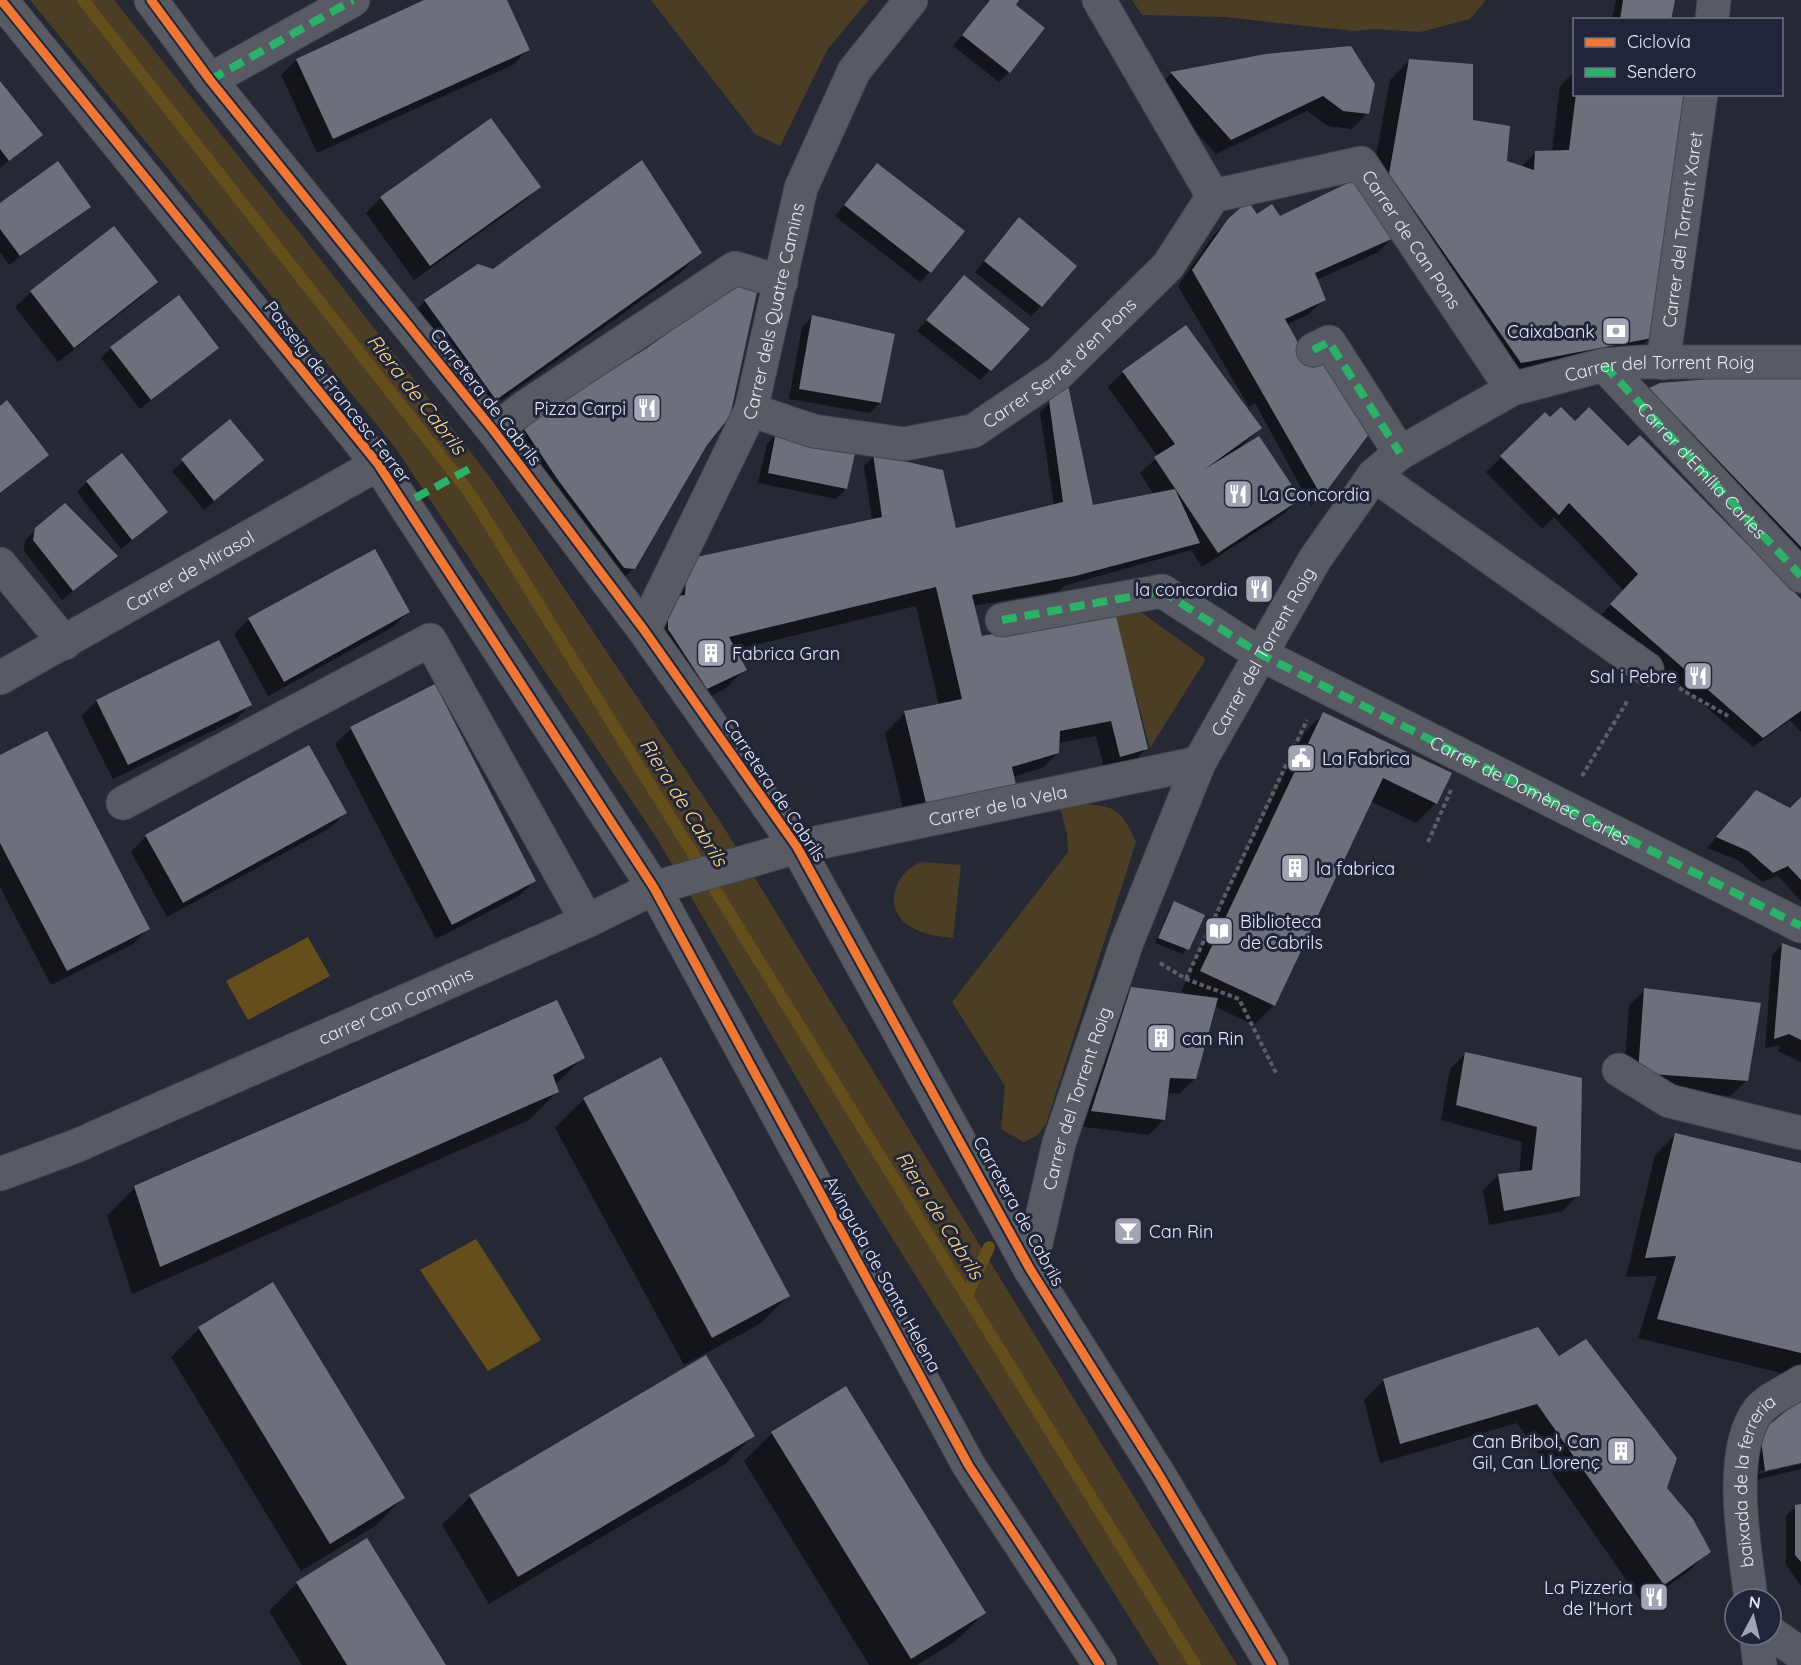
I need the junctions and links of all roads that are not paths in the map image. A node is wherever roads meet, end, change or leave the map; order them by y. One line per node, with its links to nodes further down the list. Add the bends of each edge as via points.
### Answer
1 (2, 0): 20 (street, Passeig de Francesc Ferrer)
2 (151, 0): 8 (street, Carretera de Cabrils)
3 (353, 0): 8 (street)
4 (911, 0): 11 (street, Carrer dels Quatre Camins, via 854,71 801,188)
5 (1099, 0): 10 (street)
6 (1714, 0): 7 (street)
7 (1712, 18)
8 (210, 80): 18 (street, Carretera de Cabrils)
9 (1701, 96): 14 (street, Carrer del Torrent Xaret)
10 (1213, 196): 16 (street, Carrer de Can Pons, via 1361,163); 17 (street, Carrer Serret d'en Pons, via 1168,266 1059,373 973,431 904,444 813,431)
11 (781, 282): 17 (street, Carrer dels Quatre Camins); 18 (street, via 735,268)
12 (1313, 350): 19 (street, via 1329,342)
13 (1801, 362): 14 (street, Carrer del Torrent Roig)
14 (1663, 363): 15 (street, Carrer del Torrent Roig)
15 (1604, 365): 16 (street, Carrer del Torrent Roig); 23 (street, Carrer d'Emília Carles)
16 (1512, 389): 19 (street, Carrer del Torrent Roig)
17 (751, 410): 25 (street, Carrer dels Quatre Camins)
18 (494, 431): 25 (street, Carretera de Cabrils)
19 (1400, 453): 21 (street, Carrer del Torrent Roig)
20 (378, 464): 26 (street, Carrer de Mirasol); 35 (street, Passeig de Francesc Ferrer)
21 (1374, 475): 27 (street, Carrer del Torrent Roig, via 1315,559); 28 (street)
22 (0, 564): 26 (street)
23 (1801, 576)
24 (1002, 620): 27 (street, Carrer de Domènec Carles, via 1162,591)
25 (644, 630): 34 (street, Carretera de Cabrils)
26 (65, 643): 29 (street, Carrer de Mirasol)
27 (1260, 654): 30 (street, Carrer del Torrent Roig); 37 (street, Carrer de Domènec Carles)
28 (1647, 669)
29 (0, 678)
30 (1199, 763): 31 (street, Carrer de la Vela); 32 (street, Carrer del Torrent Roig)
31 (1160, 772): 32 (street); 34 (street, Carrer de la Vela)
32 (1187, 799): 41 (street, Carrer del Torrent Roig, via 1127,942 1059,1143)
33 (123, 803): 36 (street, via 430,640)
34 (797, 847): 35 (street, carrer Can Campins); 41 (street, Carretera de Cabrils)
35 (669, 884): 36 (street, carrer Can Campins); 47 (street, Avinguda de Santa Helena, via 969,1466)
36 (587, 921): 40 (street, carrer Can Campins, via 76,1146)
37 (1801, 926)
38 (1619, 1070): 39 (street, via 1669,1101)
39 (1801, 1133)
40 (0, 1174)
41 (1030, 1269): 48 (street, Carretera de Cabrils)
42 (1801, 1382): 43 (street, baixada de la ferreria, via 1760,1409 1747,1434 1740,1506)
43 (1750, 1587)
44 (1783, 1641): 46 (street)
45 (1758, 1647): 49 (street)
46 (1801, 1654)
47 (1100, 1665)
48 (1272, 1665)
49 (1760, 1665)

